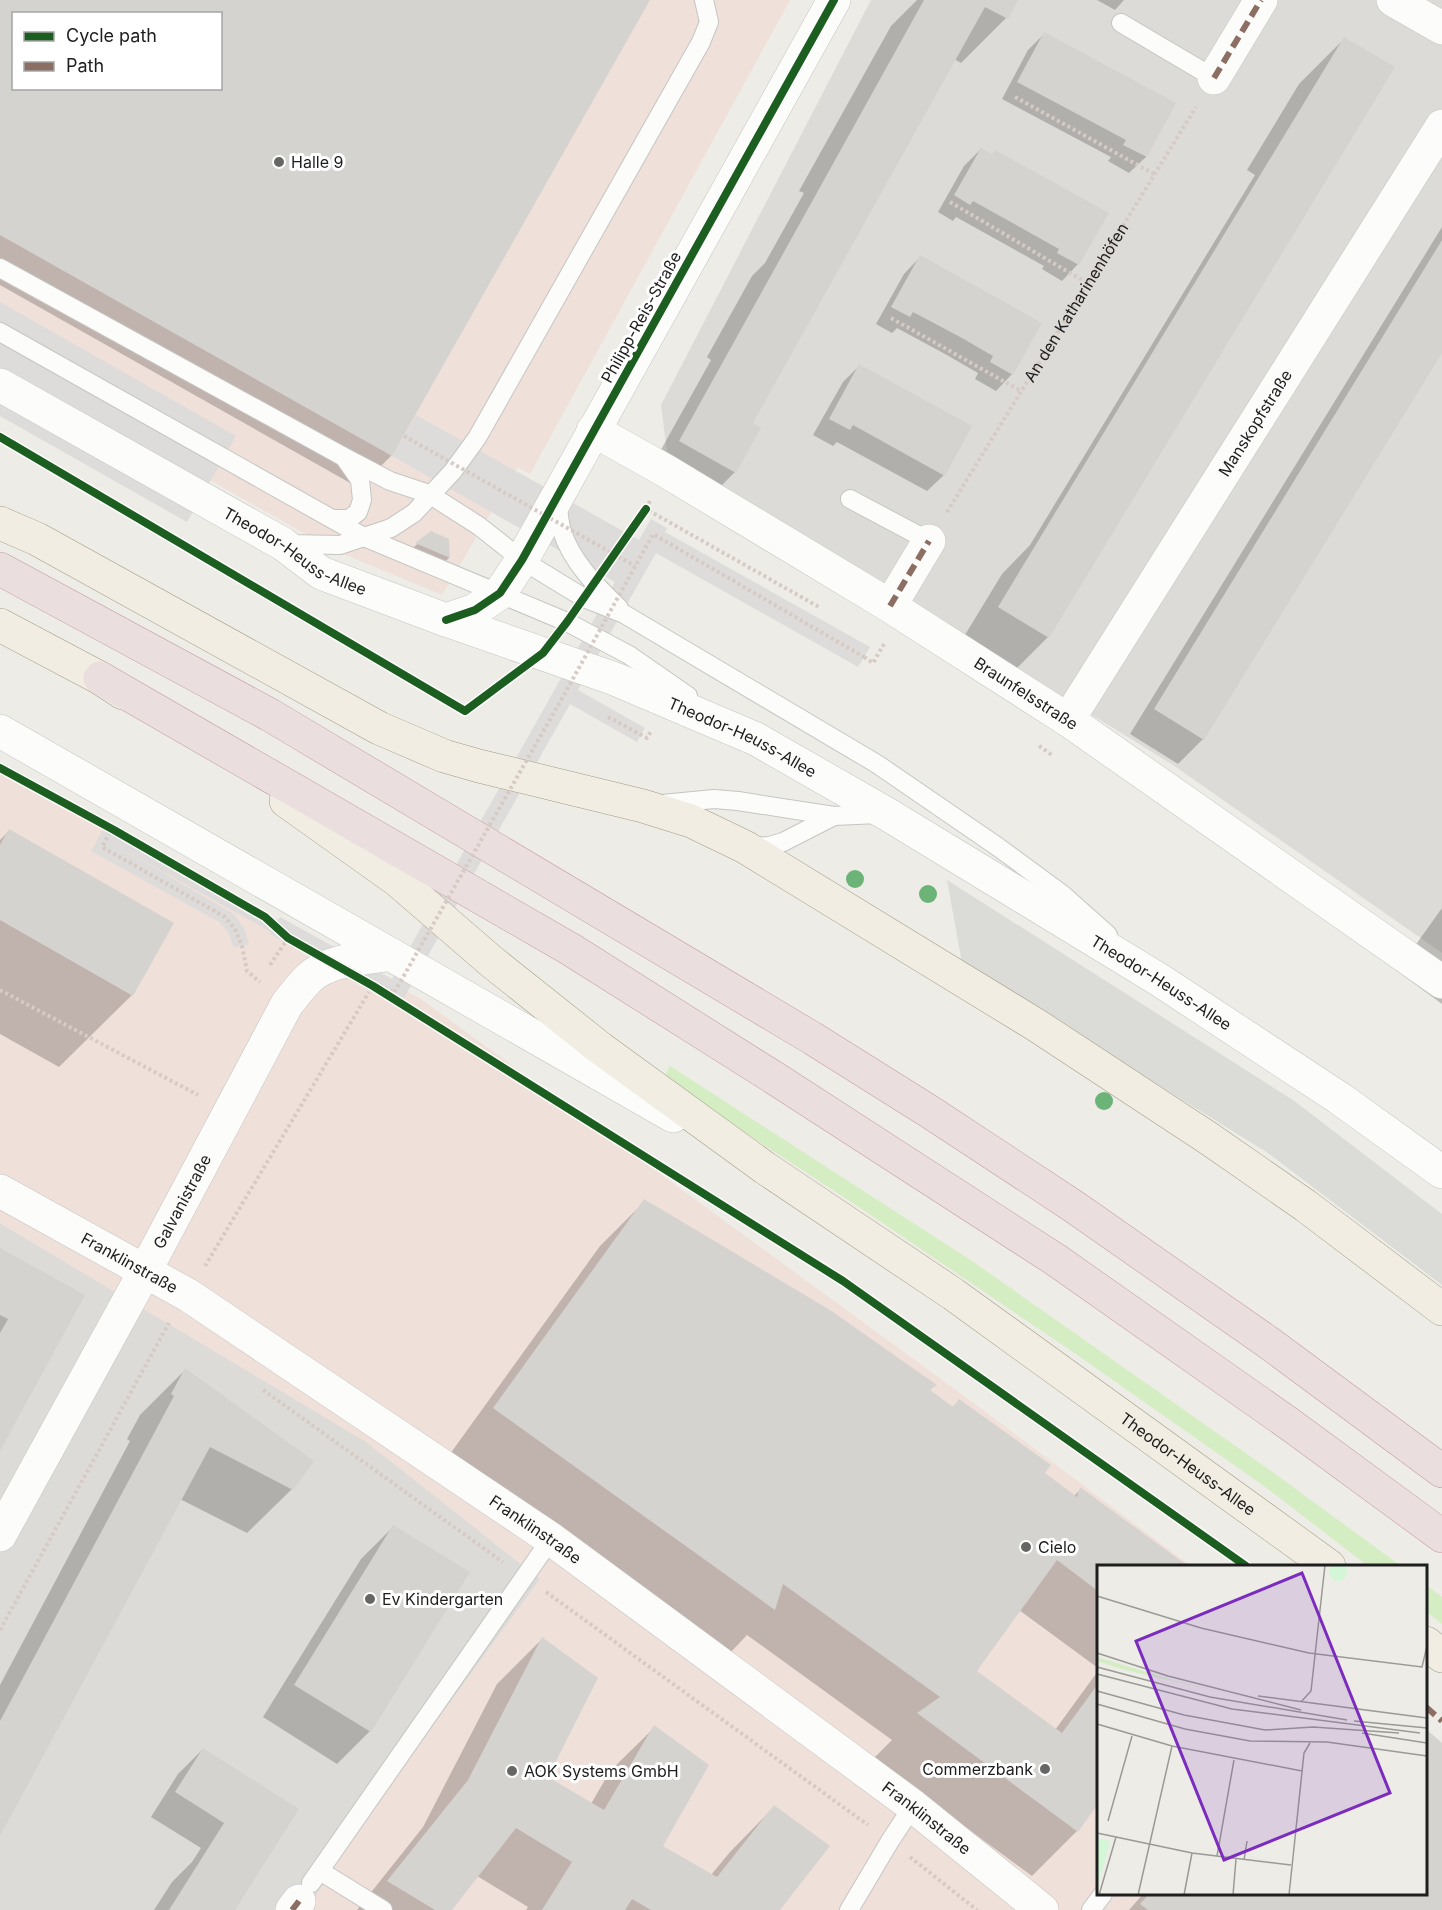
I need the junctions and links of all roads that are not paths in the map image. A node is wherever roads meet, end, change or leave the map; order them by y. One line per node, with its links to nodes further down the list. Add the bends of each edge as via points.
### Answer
1 (704, 0): 14 (lane, via 709,22 701,42 477,438 453,471)
2 (834, 0): 12 (street, Philipp-Reis-Straße)
3 (1261, 0): 7 (street)
4 (1393, 0): 6 (street)
5 (1121, 23): 7 (lane)
6 (1442, 28)
7 (1214, 78)
8 (1442, 126): 32 (street, Manskopfstraße)
9 (0, 268): 13 (lane)
10 (0, 332): 18 (lane)
11 (0, 385): 23 (street, Theodor-Heuss-Allee)
12 (593, 430): 15 (street, Philipp-Reis-Straße); 27 (street, Braunfelsstraße)
13 (344, 457): 14 (lane, via 390,481); 18 (lane, via 360,480 362,500 358,512 349,519)
14 (429, 494): 20 (lane, via 414,513 391,528); 24 (lane)
15 (556, 496): 24 (street, Philipp-Reis-Straße); 28 (lane, via 562,532 573,554)
16 (850, 499): 22 (lane)
17 (0, 514): 21 (street)
18 (335, 519): 20 (lane)
19 (0, 523): 21 (main road)
20 (364, 537): 23 (lane, via 340,545); 26 (lane)
21 (37, 539): 35 (main road, via 379,729 444,756)
22 (929, 540): 27 (street)
23 (283, 544): 29 (street, Theodor-Heuss-Allee, via 321,573)
24 (522, 560): 26 (street, Philipp-Reis-Straße); 28 (lane, via 584,598)
25 (0, 569): 47 (highway, via 270,715 822,1044 1073,1206)
26 (500, 593): 29 (street, Philipp-Reis-Straße, via 475,610); 34 (lane, via 629,655)
27 (890, 606): 32 (street, Braunfelsstraße)
28 (624, 614): 40 (lane, via 877,764 1062,894)
29 (446, 620): 34 (street, Theodor-Heuss-Allee, via 615,679)
30 (0, 625): 31 (main road)
31 (100, 678): 42 (main road, via 307,814 397,880 600,1048); 49 (highway, via 570,949 1056,1260)
32 (1068, 720): 41 (street, Braunfelsstraße)
33 (0, 731): 39 (street, Theodor-Heuss-Allee)
34 (756, 739): 36 (street, Theodor-Heuss-Allee)
35 (642, 806): 37 (lane, via 738,801); 38 (main road, via 691,821)
36 (887, 814): 37 (lane); 40 (street, Theodor-Heuss-Allee)
37 (834, 816): 38 (lane, via 783,842)
38 (745, 847): 46 (main road, via 1036,1025 1208,1138)
39 (390, 954): 42 (street, Theodor-Heuss-Allee); 45 (street, Galvanistraße, via 334,964 310,977 287,1004)
40 (1158, 979): 43 (street, Theodor-Heuss-Allee, via 1340,1098)
41 (1442, 982)
42 (765, 1168): 51 (main road, Theodor-Heuss-Allee, via 953,1294)
43 (1442, 1172)
44 (0, 1191): 45 (street, Franklinstraße)
45 (145, 1271): 48 (street, Galvanistraße); 50 (street, Franklinstraße, via 188,1295)
46 (1442, 1309)
47 (1442, 1470)
48 (0, 1534)
49 (1442, 1536)
50 (550, 1539): 54 (street, Franklinstraße); 55 (lane)
51 (1328, 1565)
52 (1427, 1645): 53 (main road)
53 (1442, 1656)
54 (914, 1806): 58 (lane); 59 (street, Franklinstraße)
55 (306, 1891): 57 (lane)
56 (1102, 1895): 60 (lane)
57 (383, 1910)
58 (849, 1910)
59 (1042, 1910)
60 (1091, 1910)

